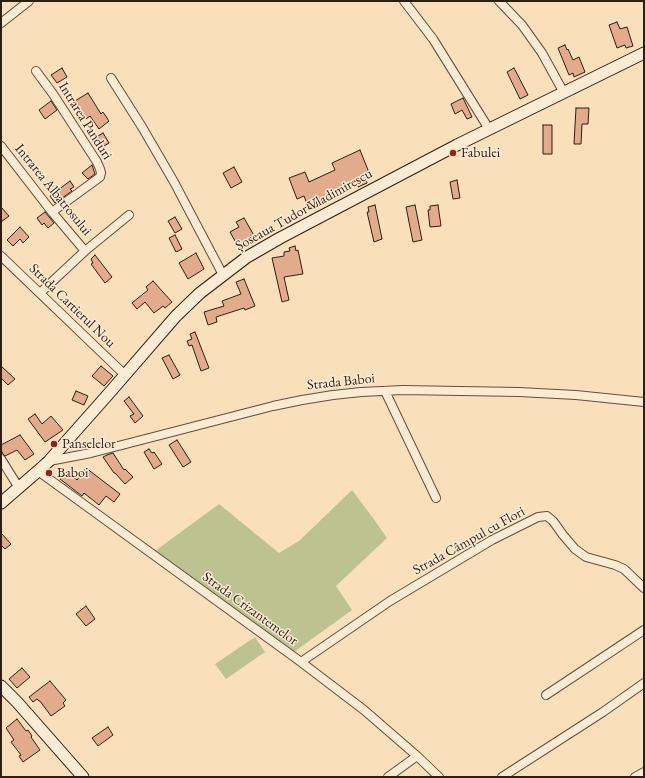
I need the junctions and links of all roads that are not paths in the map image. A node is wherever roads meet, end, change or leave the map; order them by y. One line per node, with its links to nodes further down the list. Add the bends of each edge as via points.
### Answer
1 (29, 1): 4 (street)
2 (404, 1): 9 (street, via 433,39)
3 (499, 1): 8 (street, via 522,25 542,53)
4 (1, 23)
5 (644, 53): 8 (main road, Șoseaua Tudor Vladimirescu)
6 (36, 71): 11 (street, Intrarea Panduri, via 97,162 101,173 100,177)
7 (111, 78): 15 (street, via 174,182)
8 (564, 93): 9 (main road, Șoseaua Tudor Vladimirescu)
9 (489, 129): 15 (main road, Șoseaua Tudor Vladimirescu, via 280,238 247,257)
10 (1, 146): 11 (street, Intrarea Albatrosului)
11 (52, 212): 13 (street, Intrarea Albatrosului)
12 (129, 215): 13 (street)
13 (85, 251): 16 (street)
14 (1, 256): 16 (street, Strada Cartierul Nou)
15 (223, 275): 17 (main road, Șoseaua Tudor Vladimirescu, via 176,316)
16 (40, 293): 17 (street, Strada Cartierul Nou)
17 (125, 375): 21 (main road, Șoseaua Tudor Vladimirescu)
18 (385, 391): 19 (street, Strada Baboi, via 555,393); 21 (street, Strada Baboi, via 334,395 294,402 91,453); 24 (street)
19 (644, 402)
20 (1, 459): 23 (street)
21 (48, 461): 22 (main road, Șoseaua Tudor Vladimirescu)
22 (38, 471): 23 (main road, Șoseaua Tudor Vladimirescu); 28 (street, Strada Crizantemelor)
23 (19, 488): 25 (main road, Șoseaua Tudor Vladimirescu)
24 (436, 498)
25 (1, 503)
26 (644, 588): 28 (street, Strada Câmpul cu Flori, via 624,569 586,557 575,549 553,521 547,516 538,517 492,540 397,597)
27 (644, 630): 31 (street)
28 (301, 662): 32 (street, Strada Crizantemelor, via 364,710)
29 (644, 683): 37 (street)
30 (1, 686): 34 (main road)
31 (546, 695)
32 (417, 756): 35 (street); 36 (street, Strada Crizantemelor)
33 (644, 772): 38 (street)
34 (83, 777)
35 (388, 777)
36 (439, 777)
37 (502, 777)
38 (635, 777)

